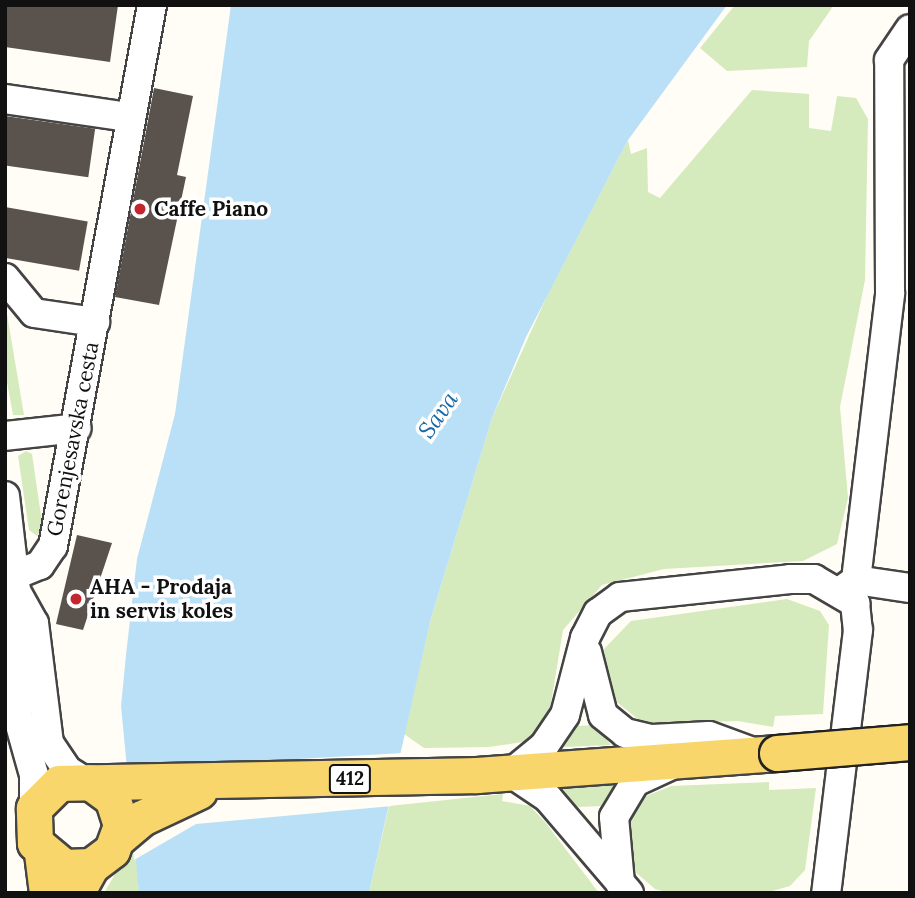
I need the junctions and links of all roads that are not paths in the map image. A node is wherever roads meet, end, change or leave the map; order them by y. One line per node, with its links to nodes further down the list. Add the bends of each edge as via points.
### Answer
1 (152, 5): 4 (street, Gorenjesavska cesta)
2 (910, 29): 11 (street, via 889,60 890,293)
3 (5, 99): 4 (street)
4 (129, 117): 6 (street, Gorenjesavska cesta)
5 (5, 278): 6 (street, Gorenjesavska cesta, via 34,313)
6 (94, 322): 7 (street, Gorenjesavska cesta)
7 (77, 428): 8 (street); 10 (street, Gorenjesavska cesta, via 48,558)
8 (5, 436)
9 (5, 496): 10 (street)
10 (15, 583): 18 (street, via 34,623 46,729 55,756); 20 (street, via 10,635 20,730 34,775)
11 (849, 586): 12 (street); 13 (street, via 790,579 649,591 620,597 598,613); 26 (street, via 858,630)
12 (910, 588)
13 (585, 638): 15 (street, via 590,680 603,715 625,733 652,739 709,736); 17 (street, via 565,715 544,746)
14 (910, 742): 15 (main road, 412, bridge)
15 (767, 754): 16 (main road, 412)
16 (683, 759): 17 (main road, 412); 24 (street, via 635,782 622,798 614,817)
17 (494, 774): 19 (main road, 412); 24 (street, via 548,798)
18 (77, 781): 19 (main road, 412); 20 (main road); 21 (main road, via 118,811)
19 (222, 783): 21 (main road, 412, via 169,803)
20 (34, 808): 22 (main road, via 32,832)
21 (118, 838): 23 (main road, 412)
22 (41, 853): 23 (main road, 412); 25 (main road)
23 (84, 880)
24 (625, 889)
25 (47, 893)
26 (826, 893)

